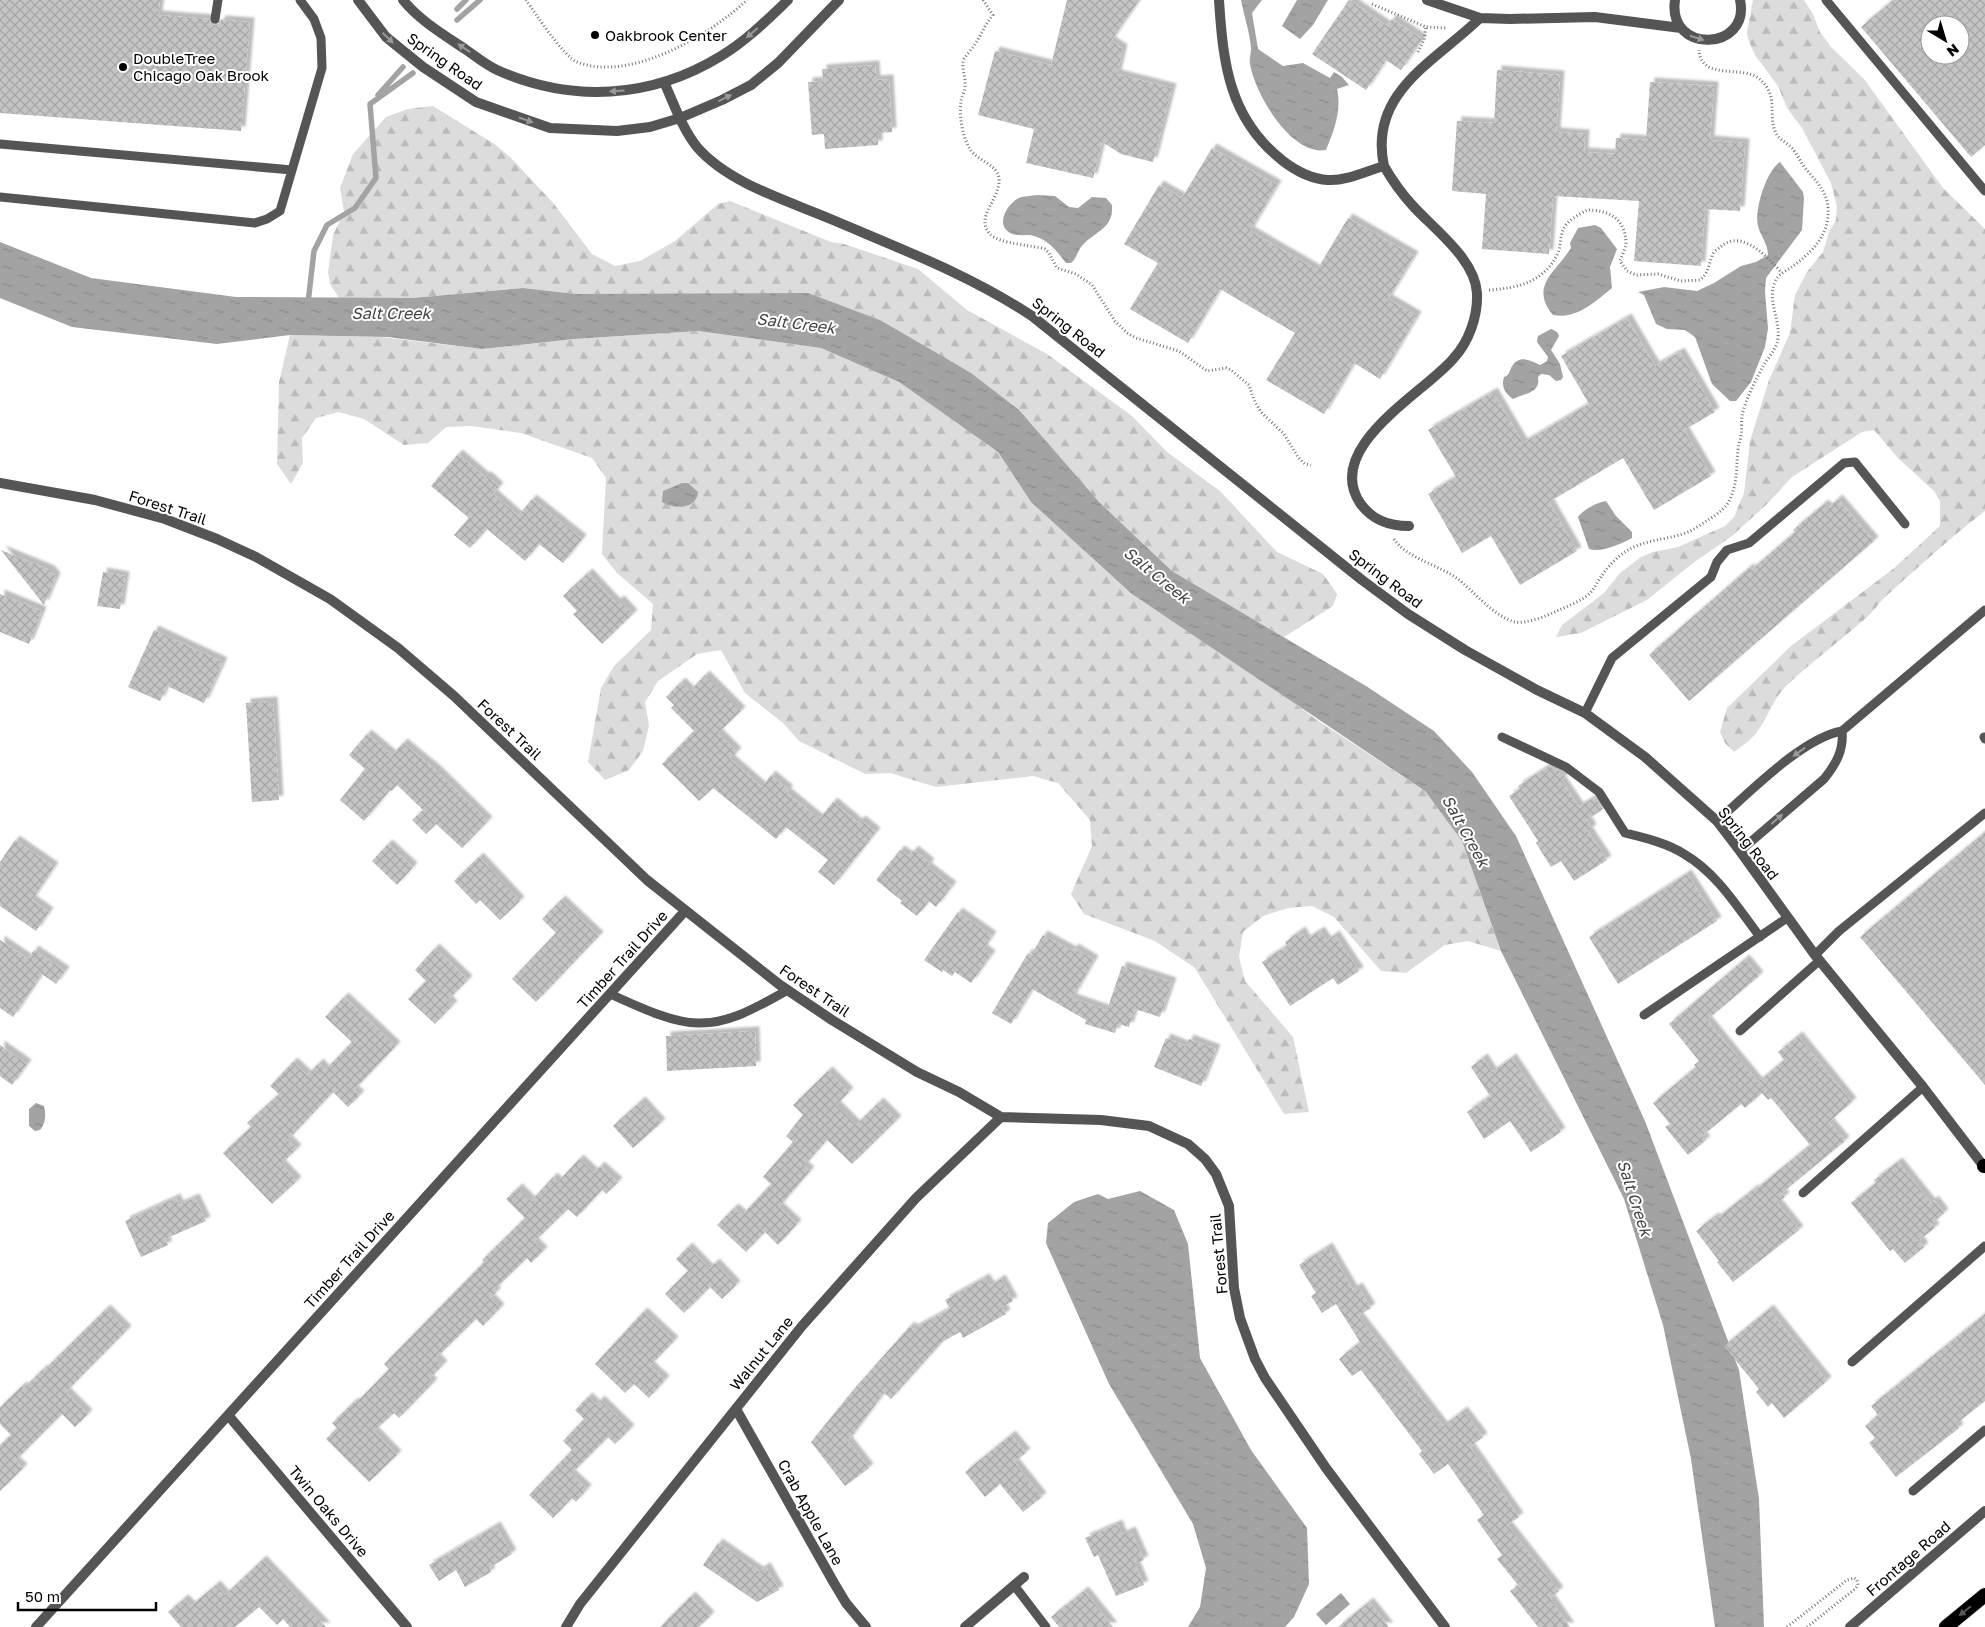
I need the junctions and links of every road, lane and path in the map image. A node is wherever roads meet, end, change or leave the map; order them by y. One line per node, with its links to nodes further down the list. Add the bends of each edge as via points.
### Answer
1 (218, 0): 17 (lane)
2 (300, 0): 27 (lane, via 314,19 321,38 322,68)
3 (358, 0): 24 (street, Spring Road, one-way to 24, via 386,37 423,67 476,102 550,128 617,131 650,127)
4 (403, 0): 23 (street, Spring Road, one-way to 4, via 635,90 556,90 496,69 450,39)
5 (526, 0): 6 (path, via 576,62 617,66 650,60 707,32)
6 (747, 0)
7 (788, 0): 23 (street, one-way to 23, via 750,36 722,56)
8 (839, 0): 24 (street, one-way to 8, via 751,85 778,63)
9 (983, 0): 32 (path, via 993,15 964,60 965,85 960,110 970,149 998,175 999,184 984,220 991,236 1045,249 1058,268 1076,274 1092,285 1115,321 1128,334 1179,351 1207,371 1231,370 1251,388 1261,412 1284,434 1298,457)
10 (1219, 0): 26 (street, via 1223,49 1234,95 1250,125 1271,151 1304,174 1328,180)
11 (1427, 0): 16 (street)
12 (1675, 0): 19 (street, via 1676,19)
13 (1740, 0): 21 (street, via 1741,14 1729,33 1720,39)
14 (1826, 0): 28 (lane)
15 (1372, 4): 18 (path)
16 (1480, 18): 19 (street, via 1595,17); 20 (street)
17 (215, 19)
18 (1426, 27): 20 (path); 22 (path)
19 (1681, 28): 21 (street, one-way to 21)
20 (1469, 29): 26 (street, via 1416,72 1391,105 1381,141)
21 (1699, 40): 30 (path, via 1700,56 1708,67 1749,73 1769,90 1776,132 1819,182 1826,196 1828,212 1823,237 1812,251)
22 (1417, 56)
23 (664, 82): 24 (street, Spring Road)
24 (680, 118): 38 (street, Spring Road, via 697,147 738,179 936,263 1032,316 1400,608 1465,650)
25 (0, 144): 27 (lane)
26 (1384, 166): 31 (street, via 1402,193 1462,258)
27 (292, 170): 29 (lane, via 280,211 255,222)
28 (1985, 191)
29 (0, 198)
30 (1782, 273): 31 (path, via 1762,253 1742,241 1736,241 1726,243 1714,253 1700,280 1676,281 1658,274 1636,275 1627,271 1620,261 1626,243 1621,226 1608,212 1587,210 1564,227 1558,252 1549,268 1536,279 1524,284); 35 (path, via 1777,276 1771,297 1778,338 1742,416 1736,477 1728,504 1717,514 1689,532 1628,550 1612,563 1586,597 1548,615 1518,622 1494,611 1456,578 1398,546 1393,538)
31 (1477, 290): 35 (street, via 1477,306 1466,342 1453,359 1372,432 1354,466 1352,483 1364,510 1377,520)
32 (1311, 465)
33 (0, 483): 44 (street, Forest Trail, via 95,500 165,519 256,557 330,599 430,675 646,880)
34 (1905, 524): 38 (lane, via 1855,462 1844,463 1749,543 1727,550 1716,562 1711,577 1612,658)
35 (1394, 526): 36 (street)
36 (1409, 526)
37 (1985, 610): 39 (lane)
38 (1585, 713): 42 (street, Spring Road, via 1645,757)
39 (1842, 731): 42 (lane, one-way to 42, via 1819,738 1797,752); 43 (lane, one-way to 39, via 1824,779 1839,756)
40 (1502, 737): 46 (lane, via 1566,767 1599,792 1625,833 1684,854 1730,896)
41 (1985, 813): 47 (lane, via 1839,931)
42 (1716, 821): 43 (street, Spring Road)
43 (1740, 851): 45 (street, Spring Road)
44 (686, 911): 48 (street, Forest Trail); 49 (street, Timber Trail Drive)
45 (1787, 918): 46 (lane); 47 (street, Spring Road)
46 (1760, 937): 50 (lane)
47 (1817, 958): 51 (lane); 52 (street, Spring Road)
48 (788, 990): 49 (lane, via 745,1013 697,1023 662,1015); 53 (street, Forest Trail, via 917,1072)
49 (610, 994): 59 (street, Timber Trail Drive)
50 (1644, 1016)
51 (1740, 1031)
52 (1923, 1087): 54 (street, Spring Road); 55 (lane)
53 (1001, 1117): 58 (street, Walnut Lane, via 892,1223 802,1326); 72 (street, Forest Trail, via 1102,1120 1149,1126 1188,1144 1205,1159 1223,1187 1229,1206 1234,1288 1240,1318 1255,1359 1326,1468)
54 (1985, 1166)
55 (1803, 1192)
56 (1985, 1246): 57 (lane)
57 (1852, 1362)
58 (736, 1409): 69 (street, Walnut Lane, via 580,1604); 70 (street, Crab Apple Lane, via 842,1596)
59 (228, 1415): 67 (street, Timber Trail Drive); 68 (street, Twin Oaks Drive)
60 (1985, 1430): 61 (lane)
61 (1913, 1491)
62 (1985, 1511): 75 (street, Frontage Road)
63 (1024, 1577): 64 (street)
64 (1014, 1585): 66 (street); 71 (lane)
65 (1985, 1595): 76 (highway, one-way to 76)
66 (968, 1626)
67 (36, 1627)
68 (407, 1627)
69 (566, 1627)
70 (866, 1627)
71 (1046, 1627)
72 (1446, 1627)
73 (1787, 1627): 74 (path, via 1847,1580 1857,1580 1855,1589)
74 (1807, 1627)
75 (1850, 1627)
76 (1946, 1627)

